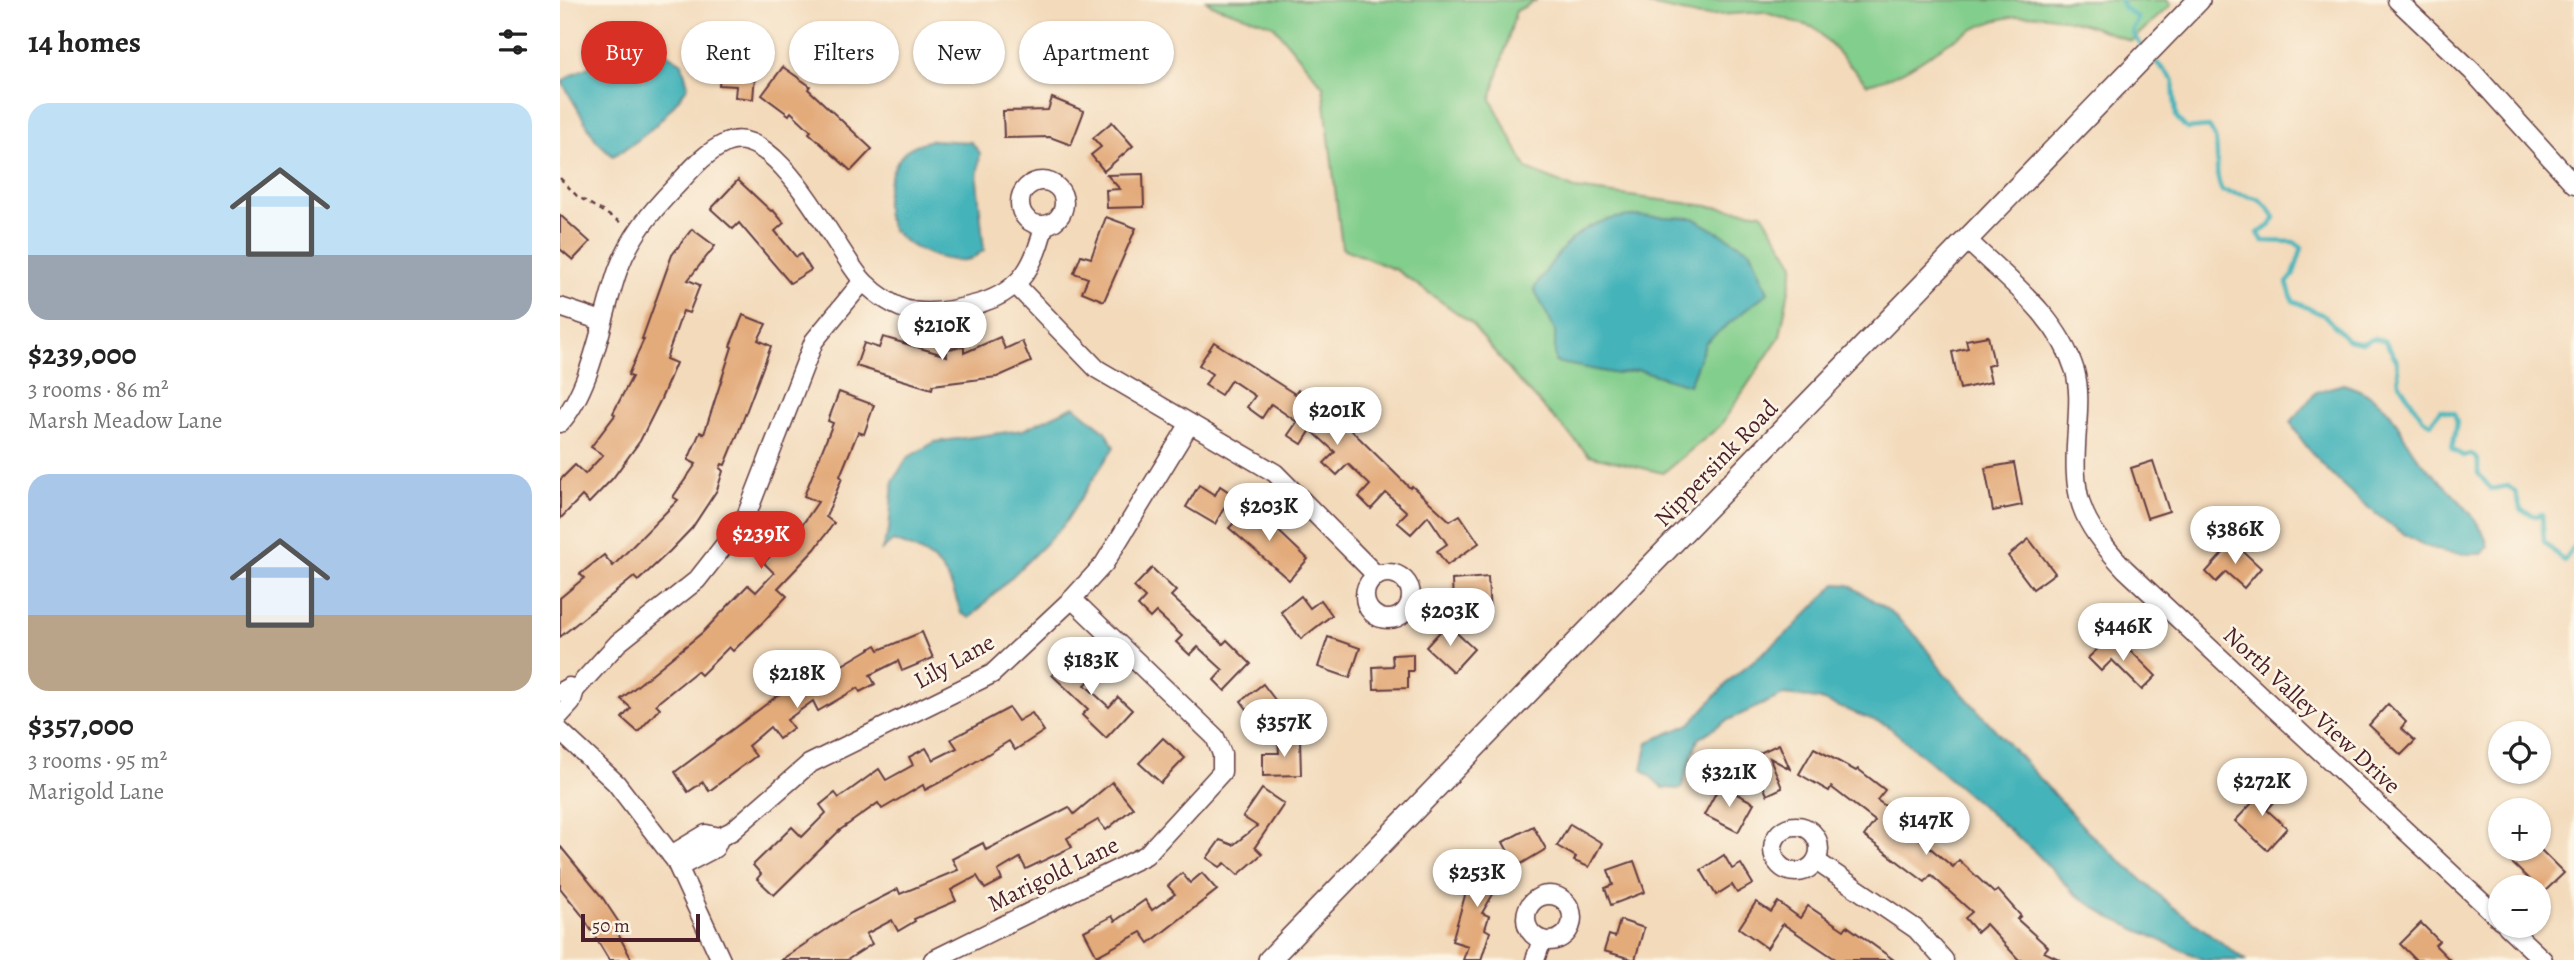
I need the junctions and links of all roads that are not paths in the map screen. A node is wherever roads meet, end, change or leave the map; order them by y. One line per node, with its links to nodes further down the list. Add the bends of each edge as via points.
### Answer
1 (2199, 0): 5 (street, Nippersink Road)
2 (2397, 0): 3 (street, via 2472,71)
3 (2574, 184)
4 (1044, 226): 7 (street, via 1036,259)
5 (1968, 240): 19 (street, North Valley View Drive, via 2049,320 2066,348 2078,403 2075,489 2099,541); 24 (street, Nippersink Road)
6 (863, 281): 7 (street, via 889,302 912,312 964,308); 9 (street, via 810,199 763,151 740,140 703,156 645,219 619,269); 14 (street, via 814,341 745,519 697,580 618,643)
7 (1015, 284): 11 (street, via 1097,369)
8 (560, 307): 9 (street)
9 (602, 321): 10 (street, via 580,392)
10 (560, 422)
11 (1189, 425): 12 (street, via 1275,473); 13 (street, Lily Lane, via 1119,542)
12 (1377, 576)
13 (1072, 599): 17 (street, Lily Lane, via 992,674 809,764 732,831 720,836 706,834); 22 (street, Marigold Lane, via 1215,737 1222,754 1222,772 1146,855)
14 (568, 691): 15 (street, via 571,703)
15 (560, 715)
16 (560, 731): 17 (street, via 617,783)
17 (675, 861): 23 (street)
18 (1816, 861): 26 (street, via 1916,929)
19 (2488, 908)
20 (2520, 938): 27 (street)
21 (1542, 940): 25 (street)
22 (942, 958)
23 (721, 960)
24 (1269, 960)
25 (1535, 960)
26 (1944, 960)
27 (2543, 960)

